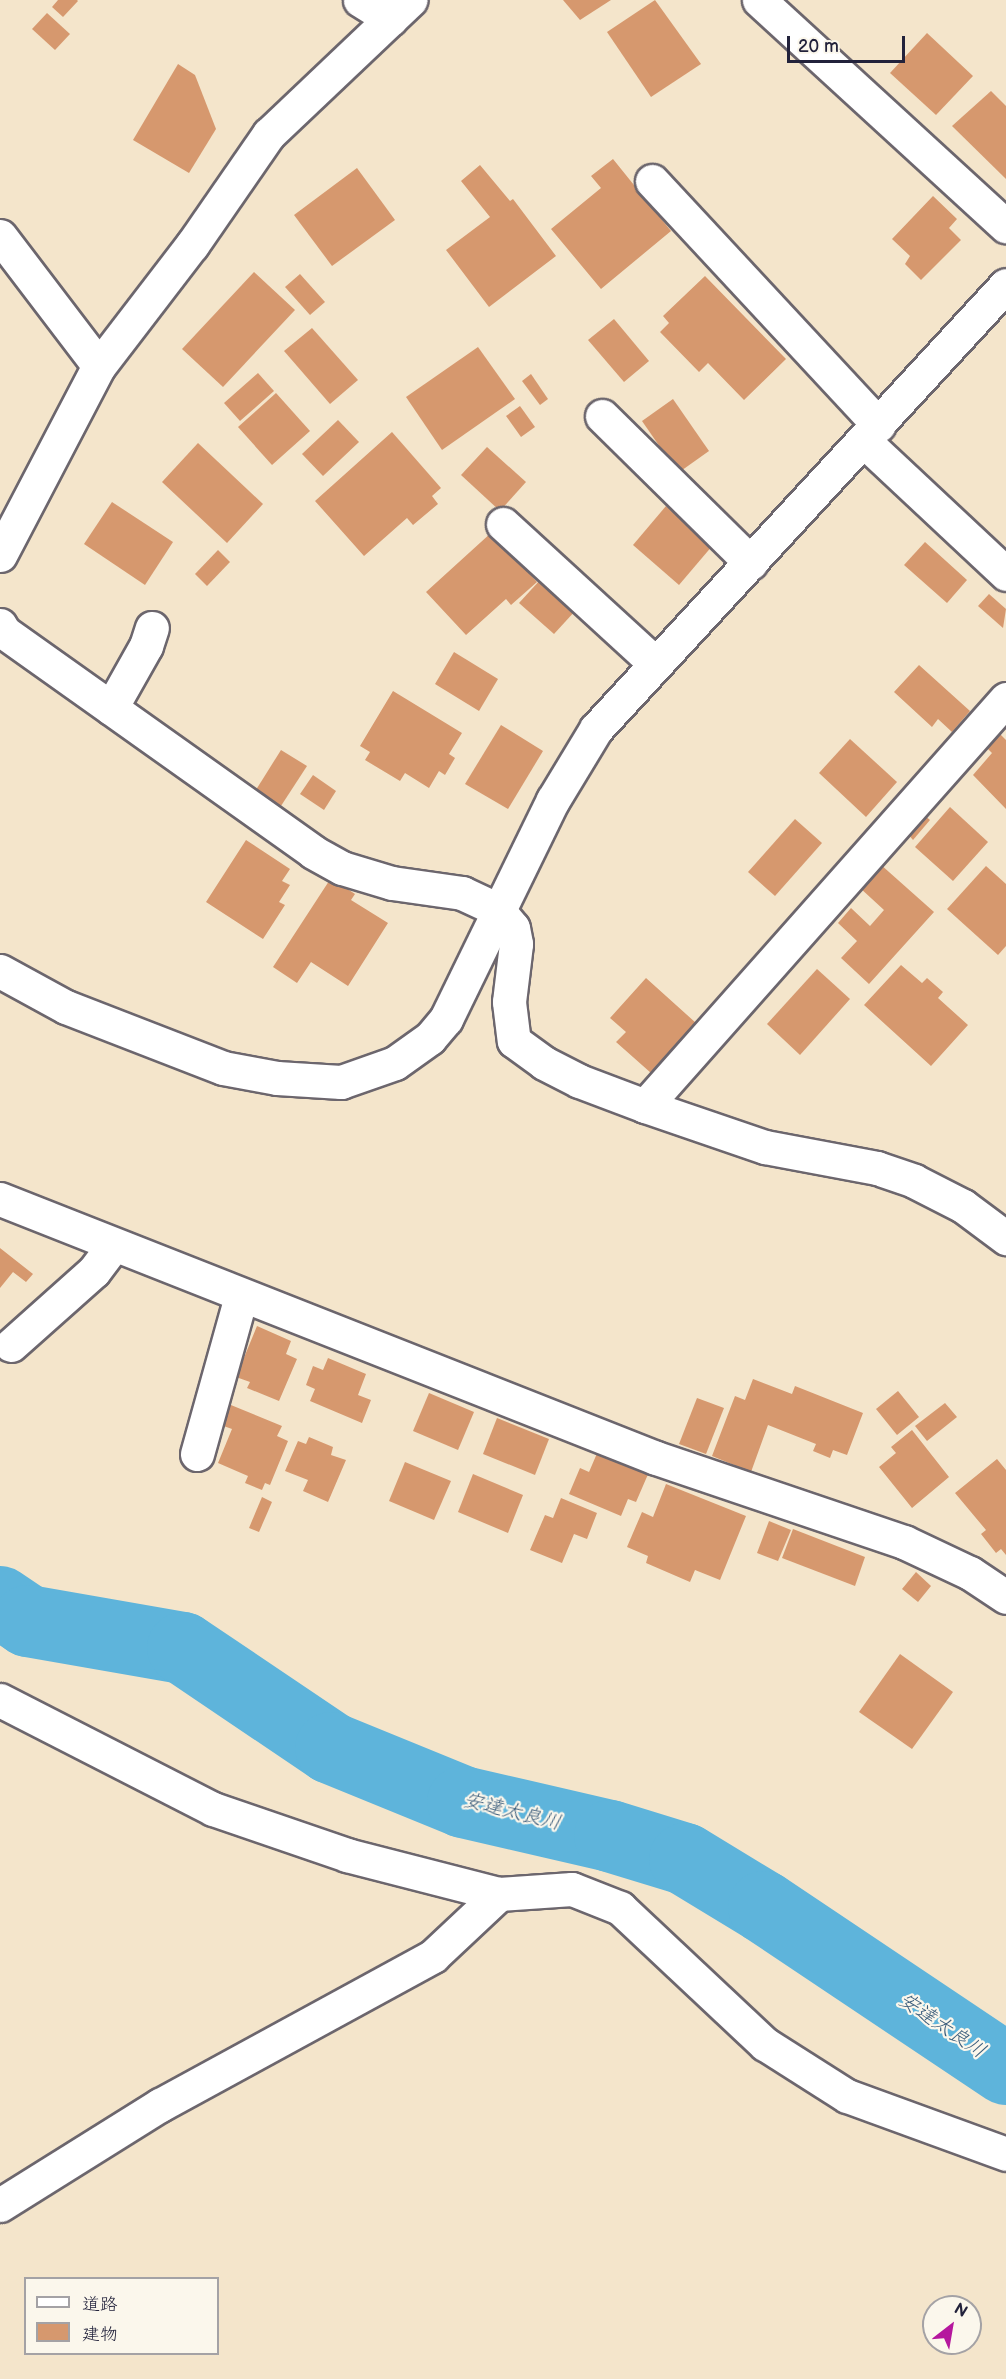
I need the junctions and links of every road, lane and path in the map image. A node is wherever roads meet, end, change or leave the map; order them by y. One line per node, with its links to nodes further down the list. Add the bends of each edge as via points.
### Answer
1 (360, 0): 3 (street)
2 (759, 0): 5 (street)
3 (400, 10): 8 (street, via 268,134 192,245)
4 (652, 181): 10 (street)
5 (1006, 226)
6 (0, 236): 8 (street)
7 (1006, 285): 10 (street)
8 (99, 366): 12 (street)
9 (602, 416): 13 (street)
10 (871, 433): 13 (street); 14 (street)
11 (503, 524): 17 (street)
12 (0, 555)
13 (751, 563): 17 (street)
14 (1006, 574)
15 (0, 625): 19 (street, via 4,632)
16 (152, 628): 19 (street)
17 (656, 664): 20 (street, via 596,729 553,800)
18 (1006, 699): 22 (street)
19 (111, 708): 20 (street, via 274,826 342,868 392,883 462,893)
20 (498, 910): 21 (street, via 464,988 430,1038 375,1074 341,1082 278,1078 223,1068 66,1007); 22 (street, via 513,928 516,944 509,1002 514,1041 544,1063 579,1081)
21 (0, 971)
22 (645, 1106): 24 (street, via 765,1147 877,1168 914,1181 963,1206)
23 (0, 1200): 25 (street)
24 (1006, 1238)
25 (113, 1246): 26 (street); 27 (street, via 94,1271)
26 (241, 1296): 28 (street); 29 (street, via 656,1458 904,1542 970,1573)
27 (11, 1345)
28 (197, 1454)
29 (1006, 1597)
30 (0, 1700): 31 (street, via 213,1809 347,1855)
31 (498, 1894): 32 (street, via 572,1889 620,1908 765,2044 847,2096); 33 (street, via 433,1956 160,2105)
32 (1006, 2154)
33 (0, 2205)

